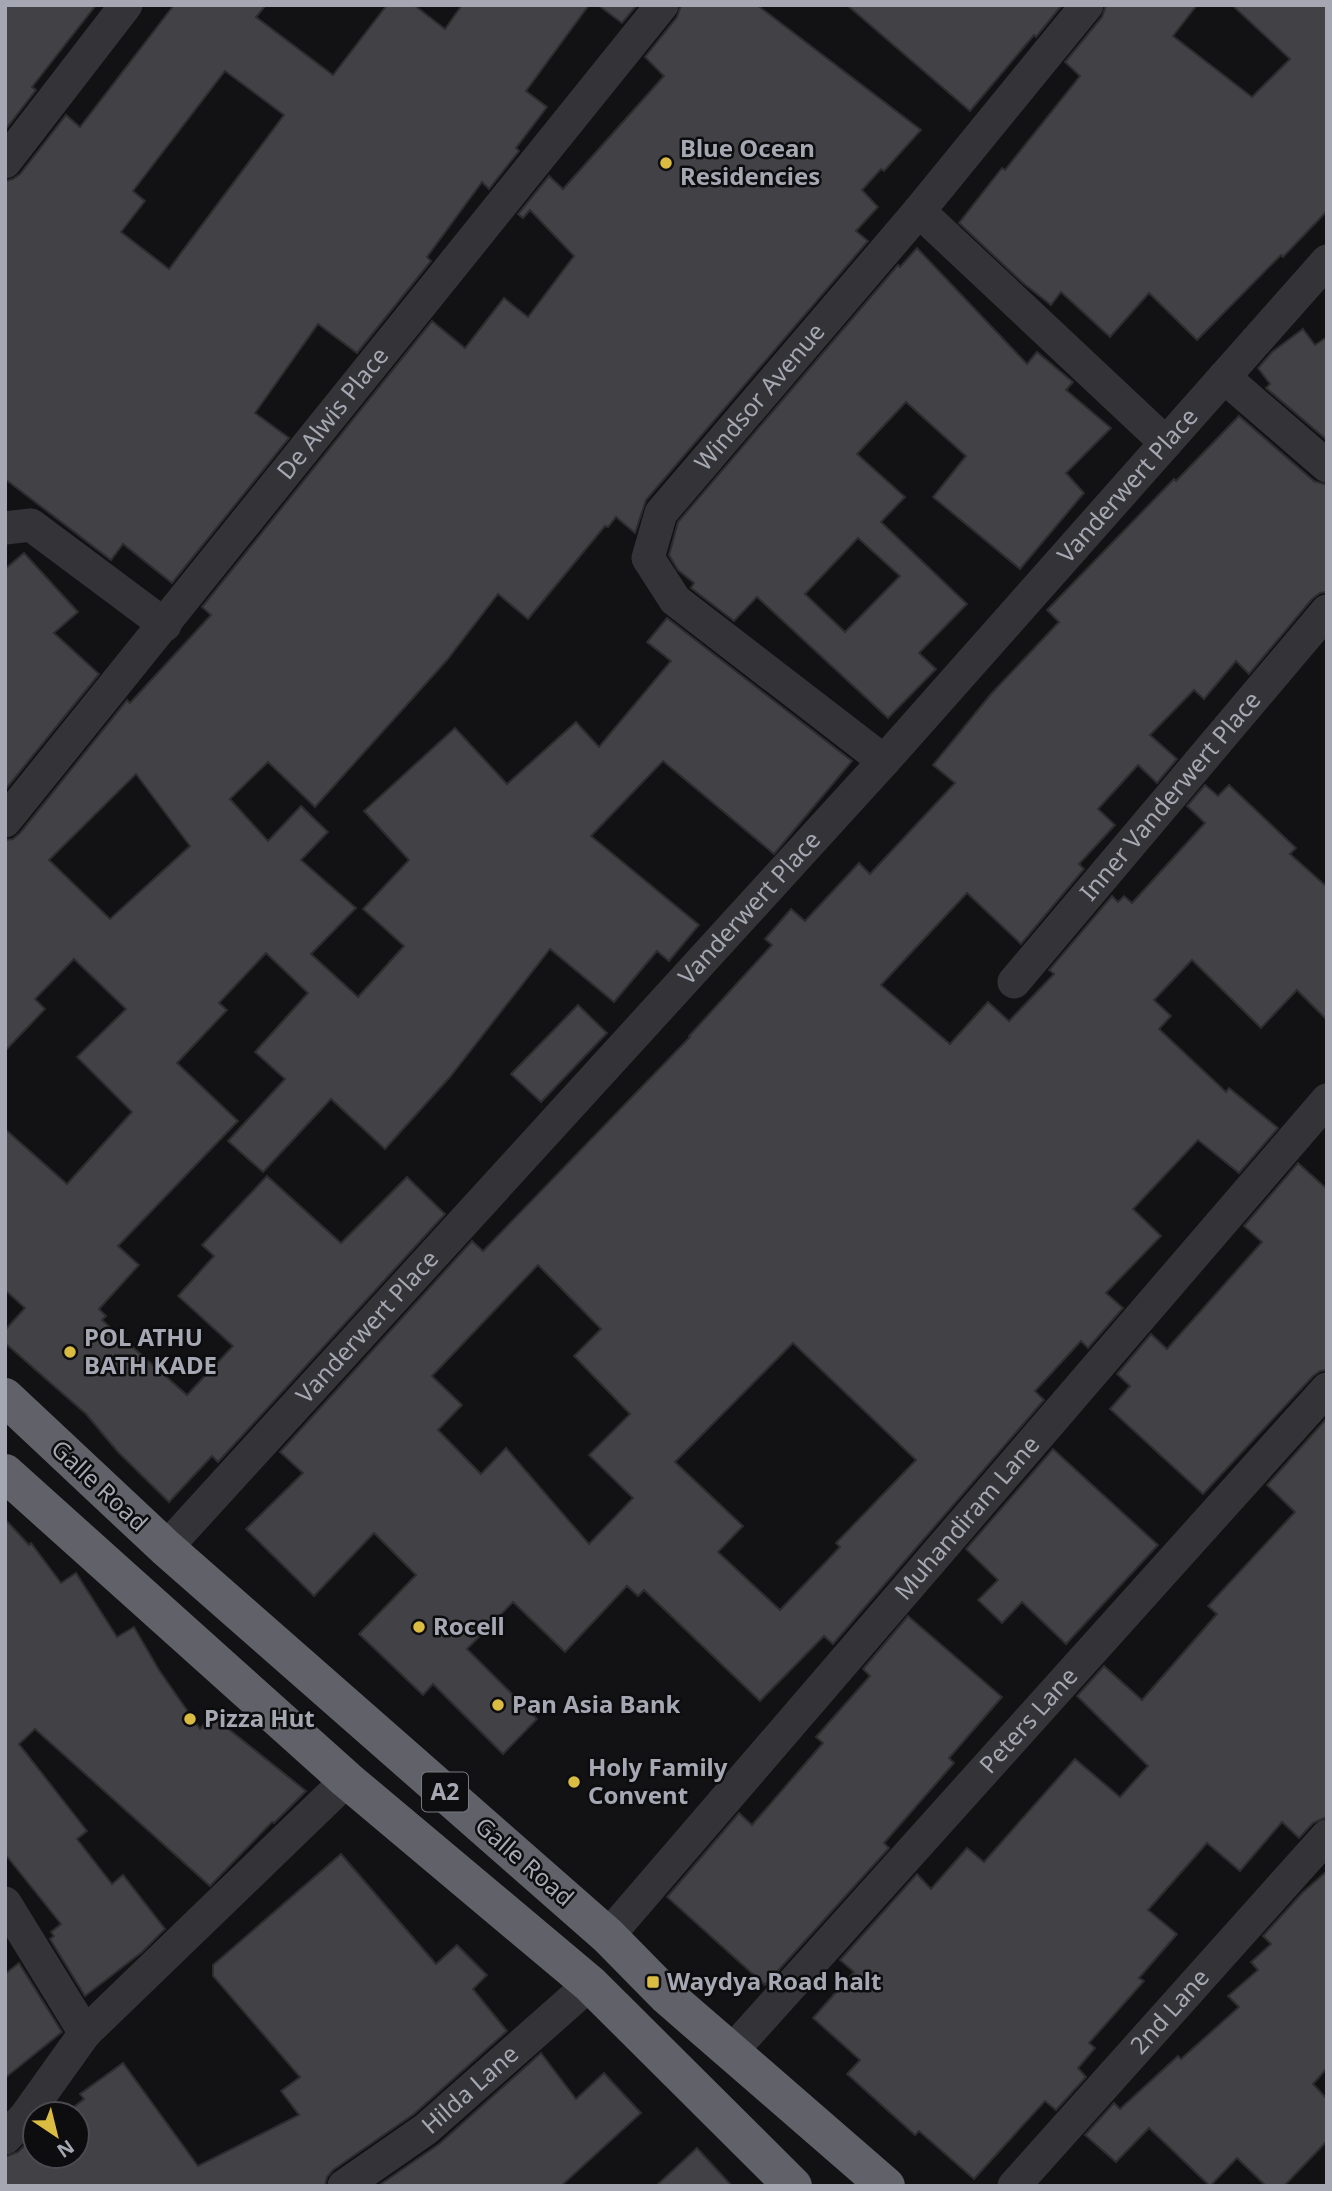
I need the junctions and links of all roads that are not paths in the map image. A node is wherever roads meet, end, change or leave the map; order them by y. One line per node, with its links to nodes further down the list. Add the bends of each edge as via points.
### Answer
1 (127, 5): 4 (street)
2 (662, 5): 12 (street, De Alwis Place)
3 (1087, 5): 5 (street, Windsor Avenue)
4 (5, 162)
5 (919, 211): 8 (street); 13 (street, Windsor Avenue, via 661,513 648,558 675,600)
6 (1327, 261): 7 (street, Vanderwert Place)
7 (1224, 377): 8 (street, Vanderwert Place); 9 (street)
8 (1166, 443): 13 (street, Vanderwert Place)
9 (1327, 466)
10 (5, 528): 12 (street, via 31,526)
11 (1327, 611): 15 (street, Inner Vanderwert Place)
12 (165, 625): 14 (street, De Alwis Place)
13 (884, 761): 20 (street, Vanderwert Place)
14 (5, 821)
15 (1014, 982)
16 (1327, 1100): 24 (street, Muhandiram Lane)
17 (1327, 1389): 27 (street, Peters Lane)
18 (5, 1397): 20 (highway, Galle Road / A2)
19 (5, 1473): 21 (highway, Galle Road / A2)
20 (166, 1548): 24 (highway, Galle Road / A2)
21 (347, 1780): 25 (highway, Galle Road / A2); 26 (street)
22 (1327, 1836): 32 (street, 2nd Lane)
23 (5, 1903): 26 (street)
24 (608, 1936): 27 (highway, Galle Road / A2, via 667,1996)
25 (590, 1984): 29 (street, Hilda Lane, via 426,2129); 30 (highway, Galle Road / A2)
26 (85, 2033): 28 (street)
27 (732, 2051): 31 (highway, Galle Road / A2)
28 (5, 2138)
29 (345, 2186)
30 (793, 2186)
31 (886, 2186)
32 (1014, 2186)

